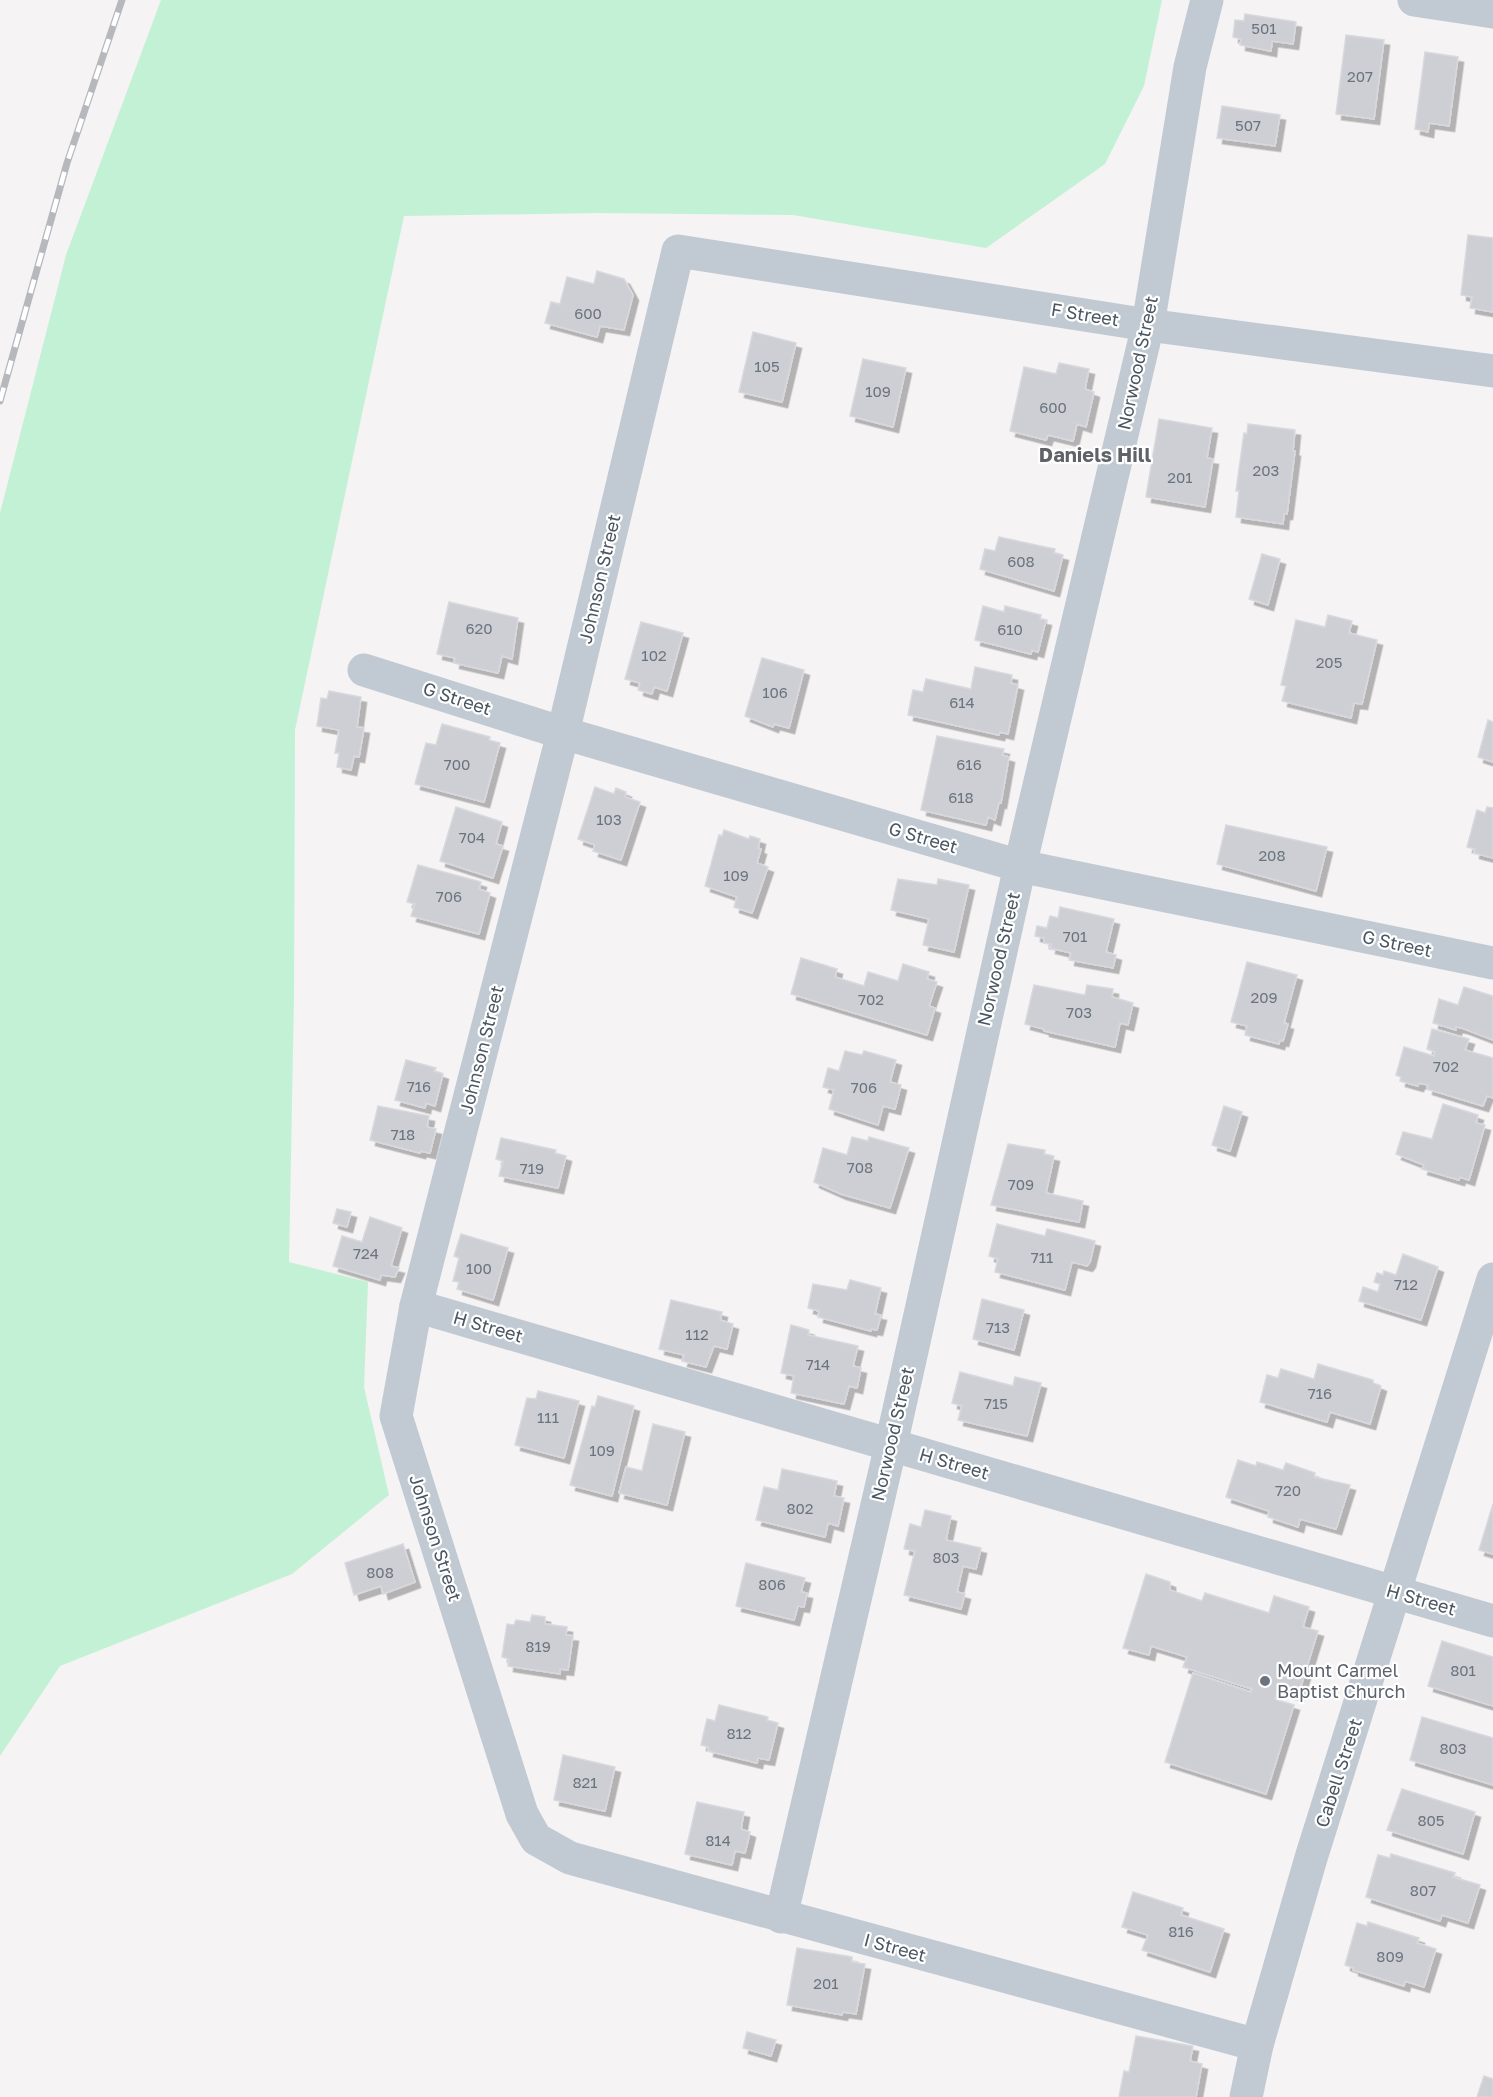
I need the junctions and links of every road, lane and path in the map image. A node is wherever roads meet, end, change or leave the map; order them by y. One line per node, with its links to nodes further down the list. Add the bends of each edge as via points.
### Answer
1 (1207, 0): 5 (street, Norwood Street, via 1190,67)
2 (1414, 0): 3 (street)
3 (1493, 12)
4 (678, 251): 5 (street, F Street); 8 (street, Johnson Street)
5 (1148, 325): 6 (street, F Street); 9 (street, Norwood Street)
6 (1493, 371)
7 (364, 670): 8 (street, G Street)
8 (563, 733): 9 (street, G Street); 12 (street, Johnson Street)
9 (1020, 866): 10 (street, G Street); 13 (street, Norwood Street)
10 (1493, 963)
11 (1493, 1279): 14 (street, Cabell Street)
12 (416, 1306): 13 (street, H Street); 16 (street, Johnson Street, via 396,1416 522,1814)
13 (891, 1445): 14 (street, H Street); 17 (street, Norwood Street)
14 (1396, 1593): 15 (street, H Street); 18 (street, Cabell Street, via 1311,1858)
15 (1493, 1621)
16 (537, 1839): 17 (street, I Street, via 570,1858)
17 (781, 1917): 18 (street, I Street)
18 (1257, 2045): 19 (street, Cabell Street)
19 (1246, 2097)

